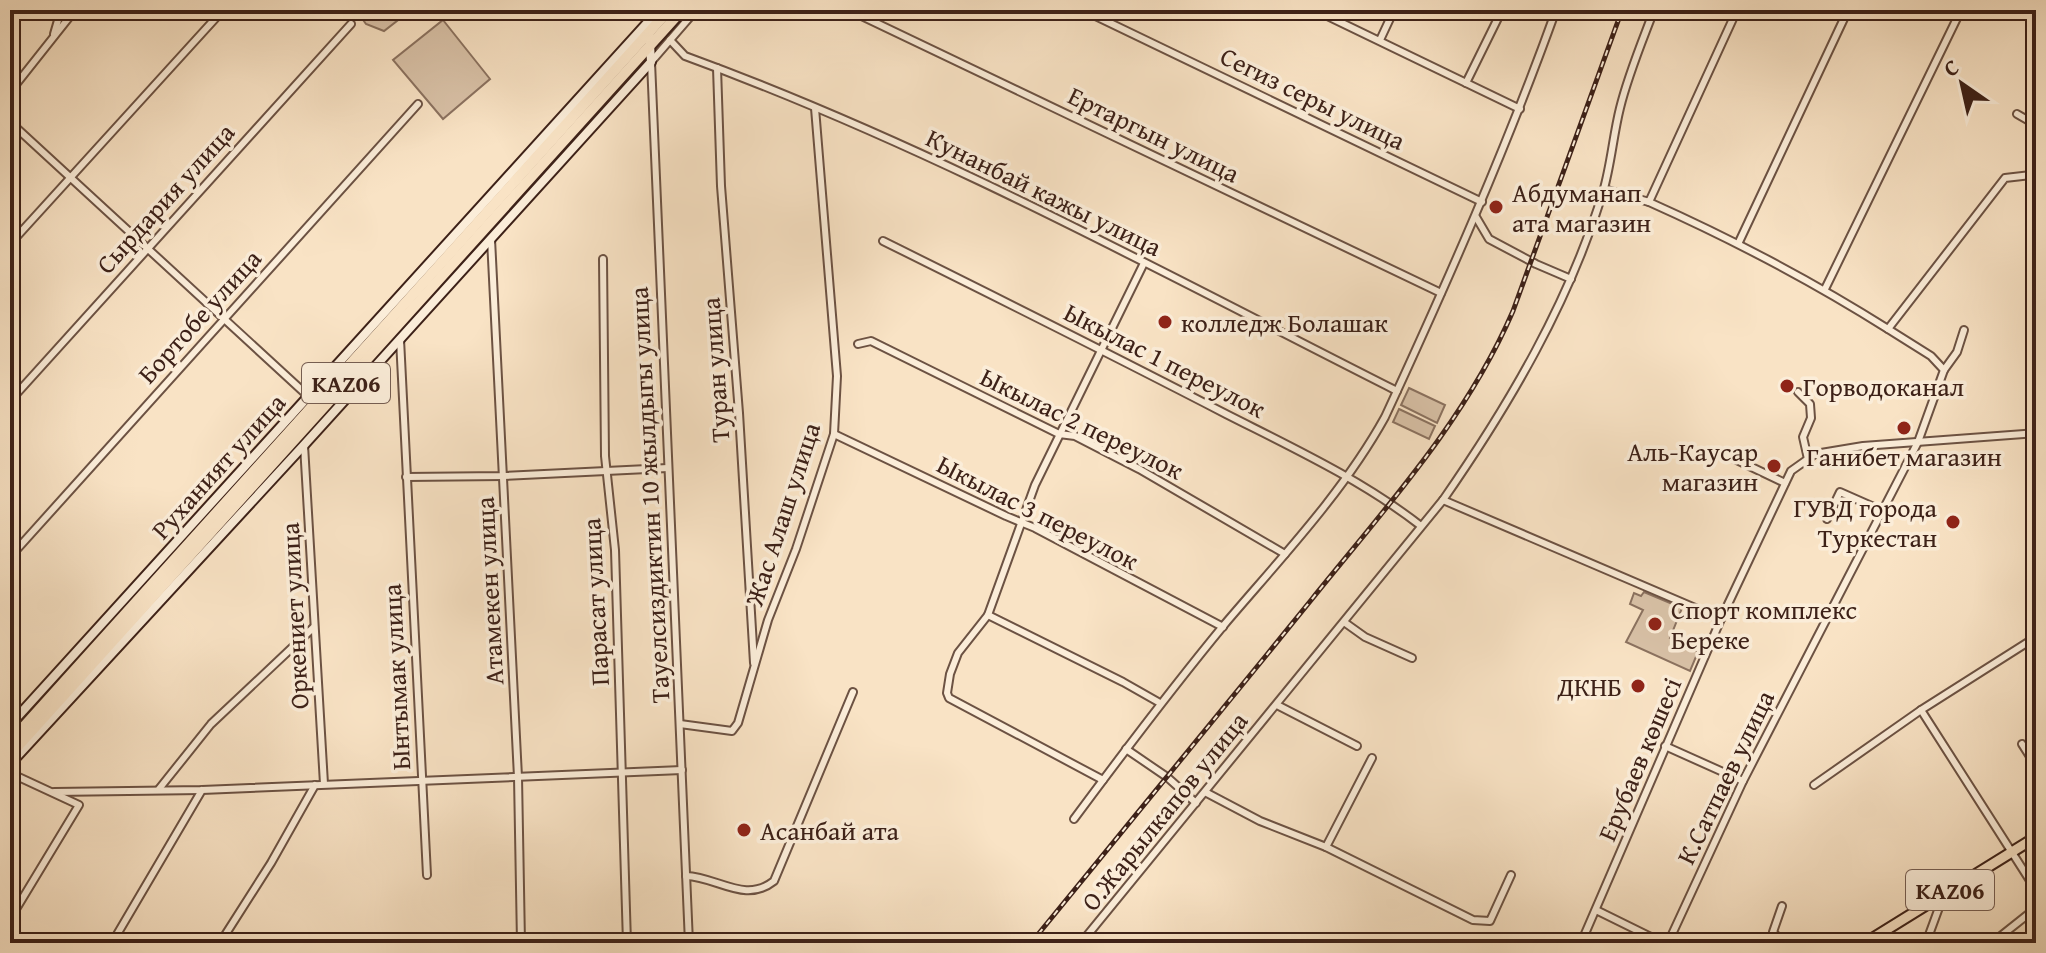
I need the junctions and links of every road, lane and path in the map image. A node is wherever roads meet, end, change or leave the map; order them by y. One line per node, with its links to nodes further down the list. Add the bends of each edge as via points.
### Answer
1 (61, 10): 20 (street)
2 (75, 10): 20 (street)
3 (223, 10): 35 (street)
4 (658, 10): 18 (street)
5 (669, 10): 18 (highway, KАZ06)
6 (682, 10): 23 (highway, KАZ06)
7 (696, 10): 21 (street)
8 (849, 10): 49 (street, Ертаргын улица)
9 (1083, 10): 37 (street, Сегиз серы улица)
10 (1315, 10): 22 (street)
11 (1394, 10): 22 (street)
12 (1502, 10): 26 (street)
13 (1556, 10): 30 (street)
14 (1654, 10): 36 (street, О.Жарылкапов улица, via 1620,107)
15 (1737, 10): 38 (street)
16 (1848, 10): 42 (street)
17 (1961, 10): 48 (street)
18 (649, 20): 23 (main road, Тауелсиздиктин 10 жылдыгы улица); 60 (main road, Руханият улица); 96 (highway, KАZ06)
19 (351, 24): 44 (street, Сырдария улица)
20 (53, 36): 27 (street)
21 (670, 40): 24 (street); 25 (street, Кунанбай кажы улица, via 685,56)
22 (1380, 40): 26 (street)
23 (650, 45): 24 (main road, Тауелсиздиктин 10 жылдыгы улица); 101 (highway, KАZ06)
24 (651, 62): 40 (main road, Руханият улица); 69 (street, Тауелсиздиктин 10 жылдыгы улица)
25 (717, 68): 29 (street, Кунанбай кажы улица); 89 (street, Туран улица)
26 (1466, 83): 30 (street)
27 (10, 92)
28 (418, 104): 50 (street, Бортобе улица)
29 (815, 108): 46 (street, Кунанбай кажы улица, via 908,147); 63 (street, Жас Алаш улица, via 837,376)
30 (1520, 109): 37 (street)
31 (2017, 114): 33 (street)
32 (10, 122): 35 (street)
33 (2036, 125)
34 (2036, 168): 51 (street, via 2031,175 2005,178)
35 (70, 176): 43 (street); 44 (street)
36 (1604, 189): 38 (street); 47 (street, О.Жарылкапов улица)
37 (1482, 202): 39 (street)
38 (1649, 202): 42 (street)
39 (1476, 217): 47 (street, via 1489,239); 49 (street)
40 (491, 236): 53 (main road, Руханият улица); 71 (street, Атамекен улица)
41 (883, 241): 56 (street, Ыкылас 1 переулок)
42 (1739, 242): 48 (street)
43 (10, 244)
44 (148, 247): 50 (street); 61 (street, Сырдария улица)
45 (603, 259): 70 (street, Парасат улица)
46 (1144, 263): 56 (street); 58 (street, Кунанбай кажы улица)
47 (1571, 279): 75 (street, О.Жарылкапов улица, via 1490,433)
48 (1825, 289): 51 (street)
49 (1441, 293): 58 (street)
50 (225, 317): 60 (street); 81 (street, Бортобе улица)
51 (1888, 329): 57 (street)
52 (1964, 330): 57 (street, К.Сатпаев улица)
53 (400, 337): 66 (main road, Руханият улица); 73 (street, Ынтымак улица)
54 (2036, 343): 62 (street, via 2030,376)
55 (858, 344): 64 (street, Ыкылас 2 переулок, via 871,341)
56 (1102, 349): 64 (street); 72 (street, Ыкылас 1 переулок)
57 (1944, 370): 65 (street, К.Сатпаев улица)
58 (1397, 391): 72 (street, via 1370,446)
59 (1798, 392): 68 (street, via 1810,404 1803,437)
60 (308, 396): 95 (main road, Руханият улица)
61 (10, 401)
62 (2034, 433): 65 (street)
63 (834, 434): 78 (street, Ыкылас 3 переулок); 89 (street, Жас Алаш улица)
64 (1059, 434): 78 (street); 80 (street, Ыкылас 2 переулок, via 1075,436 1139,469)
65 (1918, 442): 68 (street, via 1863,446); 76 (street, К.Сатпаев улица)
66 (304, 445): 85 (street, Оркениет улица); 103 (main road, Руханият улица)
67 (1722, 453): 74 (street)
68 (1808, 459): 74 (street, Ерубаев көшесі)
69 (668, 468): 70 (street); 94 (street, Тауелсиздиктин 10 жылдыгы улица)
70 (608, 470): 71 (street); 107 (street, Парасат улица)
71 (503, 476): 73 (street); 108 (street, Атамекен улица)
72 (1347, 476): 79 (street, Ыкылас 1 переулок); 80 (street)
73 (406, 477): 111 (street, Ынтымак улица)
74 (1785, 483): 83 (street, Ерубаев көшесі)
75 (1443, 500): 79 (street, О.Жарылкапов улица); 83 (street)
76 (1883, 511): 77 (street, via 1840,492); 110 (street, К.Сатпаев улица)
77 (1827, 519)
78 (1021, 522): 82 (street); 86 (street, Ыкылас 3 переулок)
79 (1421, 526): 84 (street, О.Жарылкапов улица)
80 (1285, 554): 86 (street)
81 (10, 557)
82 (988, 615): 91 (street); 109 (street, via 958,653 947,696)
83 (1721, 619): 99 (street, Ерубаев көшесі)
84 (1344, 622): 88 (street); 92 (street, О.Жарылкапов улица)
85 (314, 626): 112 (street, Оркениет улица); 114 (street, via 211,724)
86 (1223, 627): 91 (street)
87 (2036, 637): 93 (street)
88 (1412, 658)
89 (754, 670): 94 (street, Жас Алаш улица, via 732,731)
90 (853, 692): 125 (street, via 774,881 750,892)
91 (1160, 703): 100 (street)
92 (1277, 705): 98 (street, О.Жарылкапов улица); 117 (street, О.Жарылкапов улица)
93 (1921, 710): 113 (street); 122 (street)
94 (680, 724): 105 (street, Тауелсиздиктин 10 жылдыгы улица)
95 (10, 725)
96 (10, 742)
97 (2022, 744): 104 (street)
98 (1357, 746)
99 (1665, 746): 110 (street); 130 (street, Ерубаев көшесі)
100 (1126, 749): 109 (street); 118 (street)
101 (10, 755)
102 (1372, 758): 121 (street)
103 (10, 764)
104 (2036, 766)
105 (682, 770): 107 (street); 125 (street, Тауелсиздиктин 10 жылдыгы улица)
106 (10, 773): 116 (street)
107 (622, 773): 108 (street); 135 (street, Парасат улица)
108 (518, 777): 111 (street); 134 (street, Атамекен улица)
109 (1103, 780): 119 (street)
110 (1743, 781): 139 (street, К.Сатпаев улица)
111 (422, 783): 112 (street); 123 (street, Ынтымак улица)
112 (320, 785): 115 (street); 133 (street)
113 (1814, 785)
114 (159, 789): 115 (street); 116 (street)
115 (202, 790): 132 (street)
116 (54, 792): 131 (street, via 79,805)
117 (1205, 792): 118 (street, О.Жарылкапов улица); 121 (street)
118 (1196, 803): 137 (street, О.Жарылкапов улица)
119 (1074, 819)
120 (2036, 837): 122 (main road, KАZ06)
121 (1326, 847): 124 (street, via 1473,920 1490,921)
122 (2012, 852): 126 (street); 127 (main road, KАZ06)
123 (427, 875)
124 (1511, 875)
125 (686, 876): 136 (street, Тауелсиздиктин 10 жылдыгы улица)
126 (2036, 890)
127 (1944, 894): 141 (main road, KАZ06); 142 (street)
128 (1782, 906): 140 (street, via 1773,932)
129 (2036, 908): 143 (street)
130 (1596, 910): 138 (street, Ерубаев көшесі); 139 (street)
131 (10, 919)
132 (112, 943)
133 (220, 943)
134 (521, 943)
135 (627, 943)
136 (689, 943)
137 (1081, 943)
138 (1581, 943)
139 (1665, 943)
140 (1783, 943)
141 (1865, 943)
142 (1926, 943)
143 (1992, 943)

